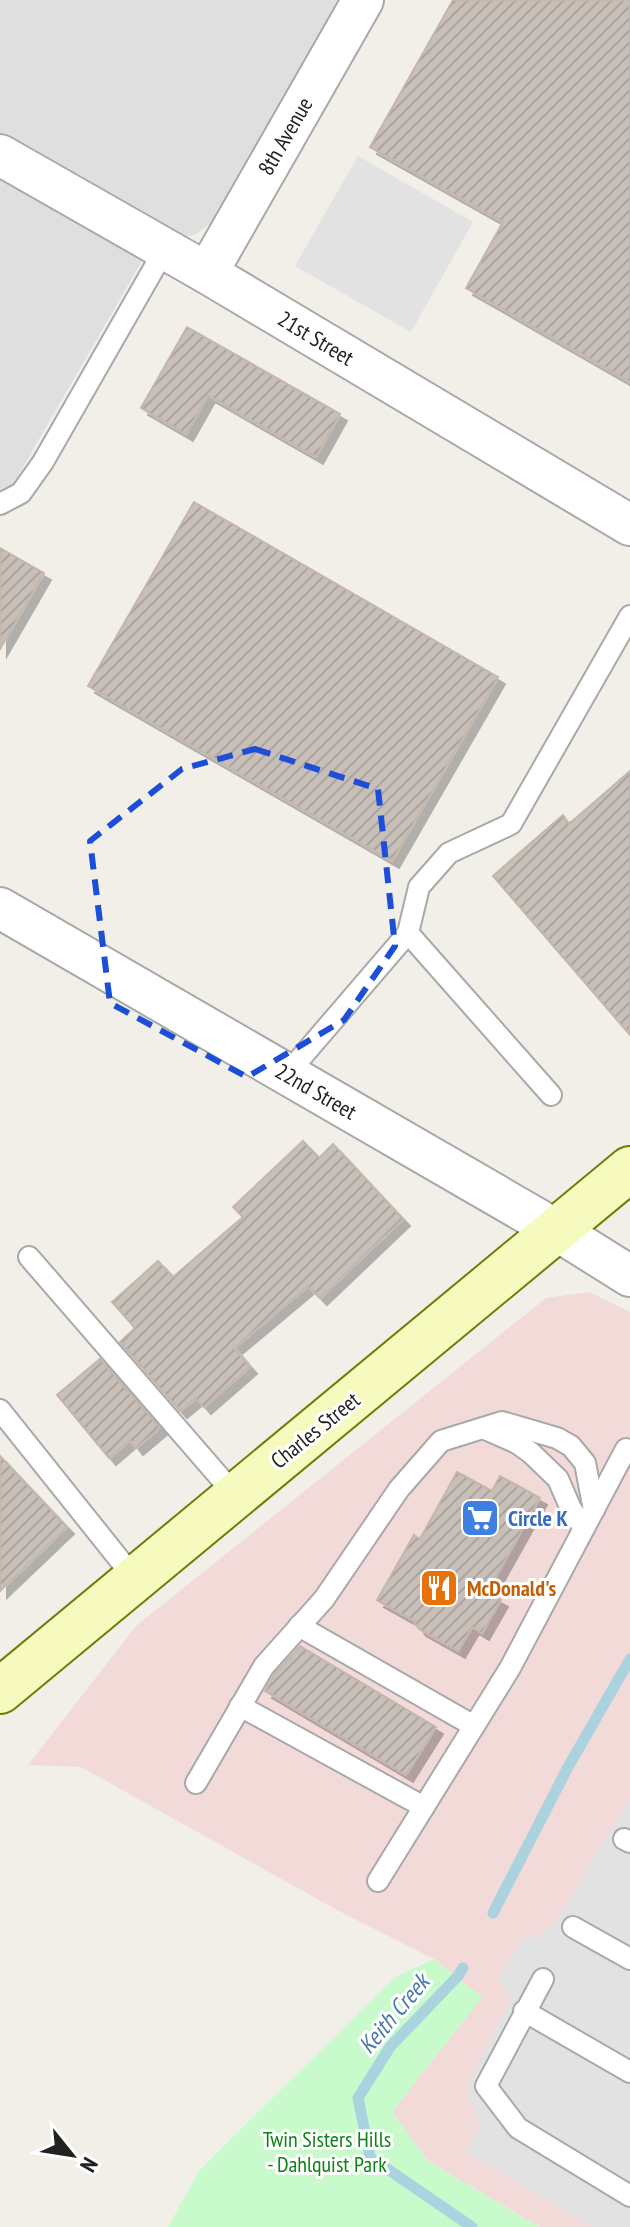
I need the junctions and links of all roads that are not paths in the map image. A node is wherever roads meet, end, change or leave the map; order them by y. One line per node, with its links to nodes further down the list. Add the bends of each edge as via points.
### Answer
1 (363, 0): 4 (street, 8th Avenue)
2 (0, 155): 3 (street, 21st Street)
3 (165, 249): 4 (street, 21st Street); 5 (lane, via 43,462 21,493)
4 (207, 273): 6 (street, 21st Street)
5 (0, 504)
6 (630, 525)
7 (630, 616): 9 (lane, via 511,824 449,853 419,887)
8 (0, 908): 10 (street, 22nd Street)
9 (408, 933): 10 (lane); 11 (lane)
10 (287, 1074): 13 (street, 22nd Street)
11 (551, 1095)
12 (630, 1169): 13 (main road, Charles Street)
13 (558, 1231): 15 (street, 22nd Street); 19 (main road, Charles Street)
14 (29, 1257): 19 (lane)
15 (630, 1276)
16 (0, 1410): 21 (lane)
17 (483, 1428): 20 (lane, via 531,1453 558,1479 571,1509); 20 (lane, via 502,1422 571,1446 585,1463); 22 (lane, via 441,1441 399,1489 324,1599)
18 (626, 1449): 20 (lane)
19 (236, 1496): 21 (main road, Charles Street)
20 (589, 1519): 25 (lane)
21 (135, 1579): 23 (main road, Charles Street)
22 (299, 1626): 24 (lane, via 264,1666); 25 (lane)
23 (7, 1674)
24 (240, 1706): 26 (lane); 27 (lane)
25 (474, 1726): 27 (lane)
26 (196, 1783)
27 (424, 1807): 28 (lane)
28 (378, 1881)
29 (573, 1927): 30 (lane)
30 (630, 1959)
31 (543, 1979): 32 (lane)
32 (524, 2011): 33 (lane); 34 (lane, via 486,2086 518,2128)
33 (630, 2072)
34 (630, 2196)

